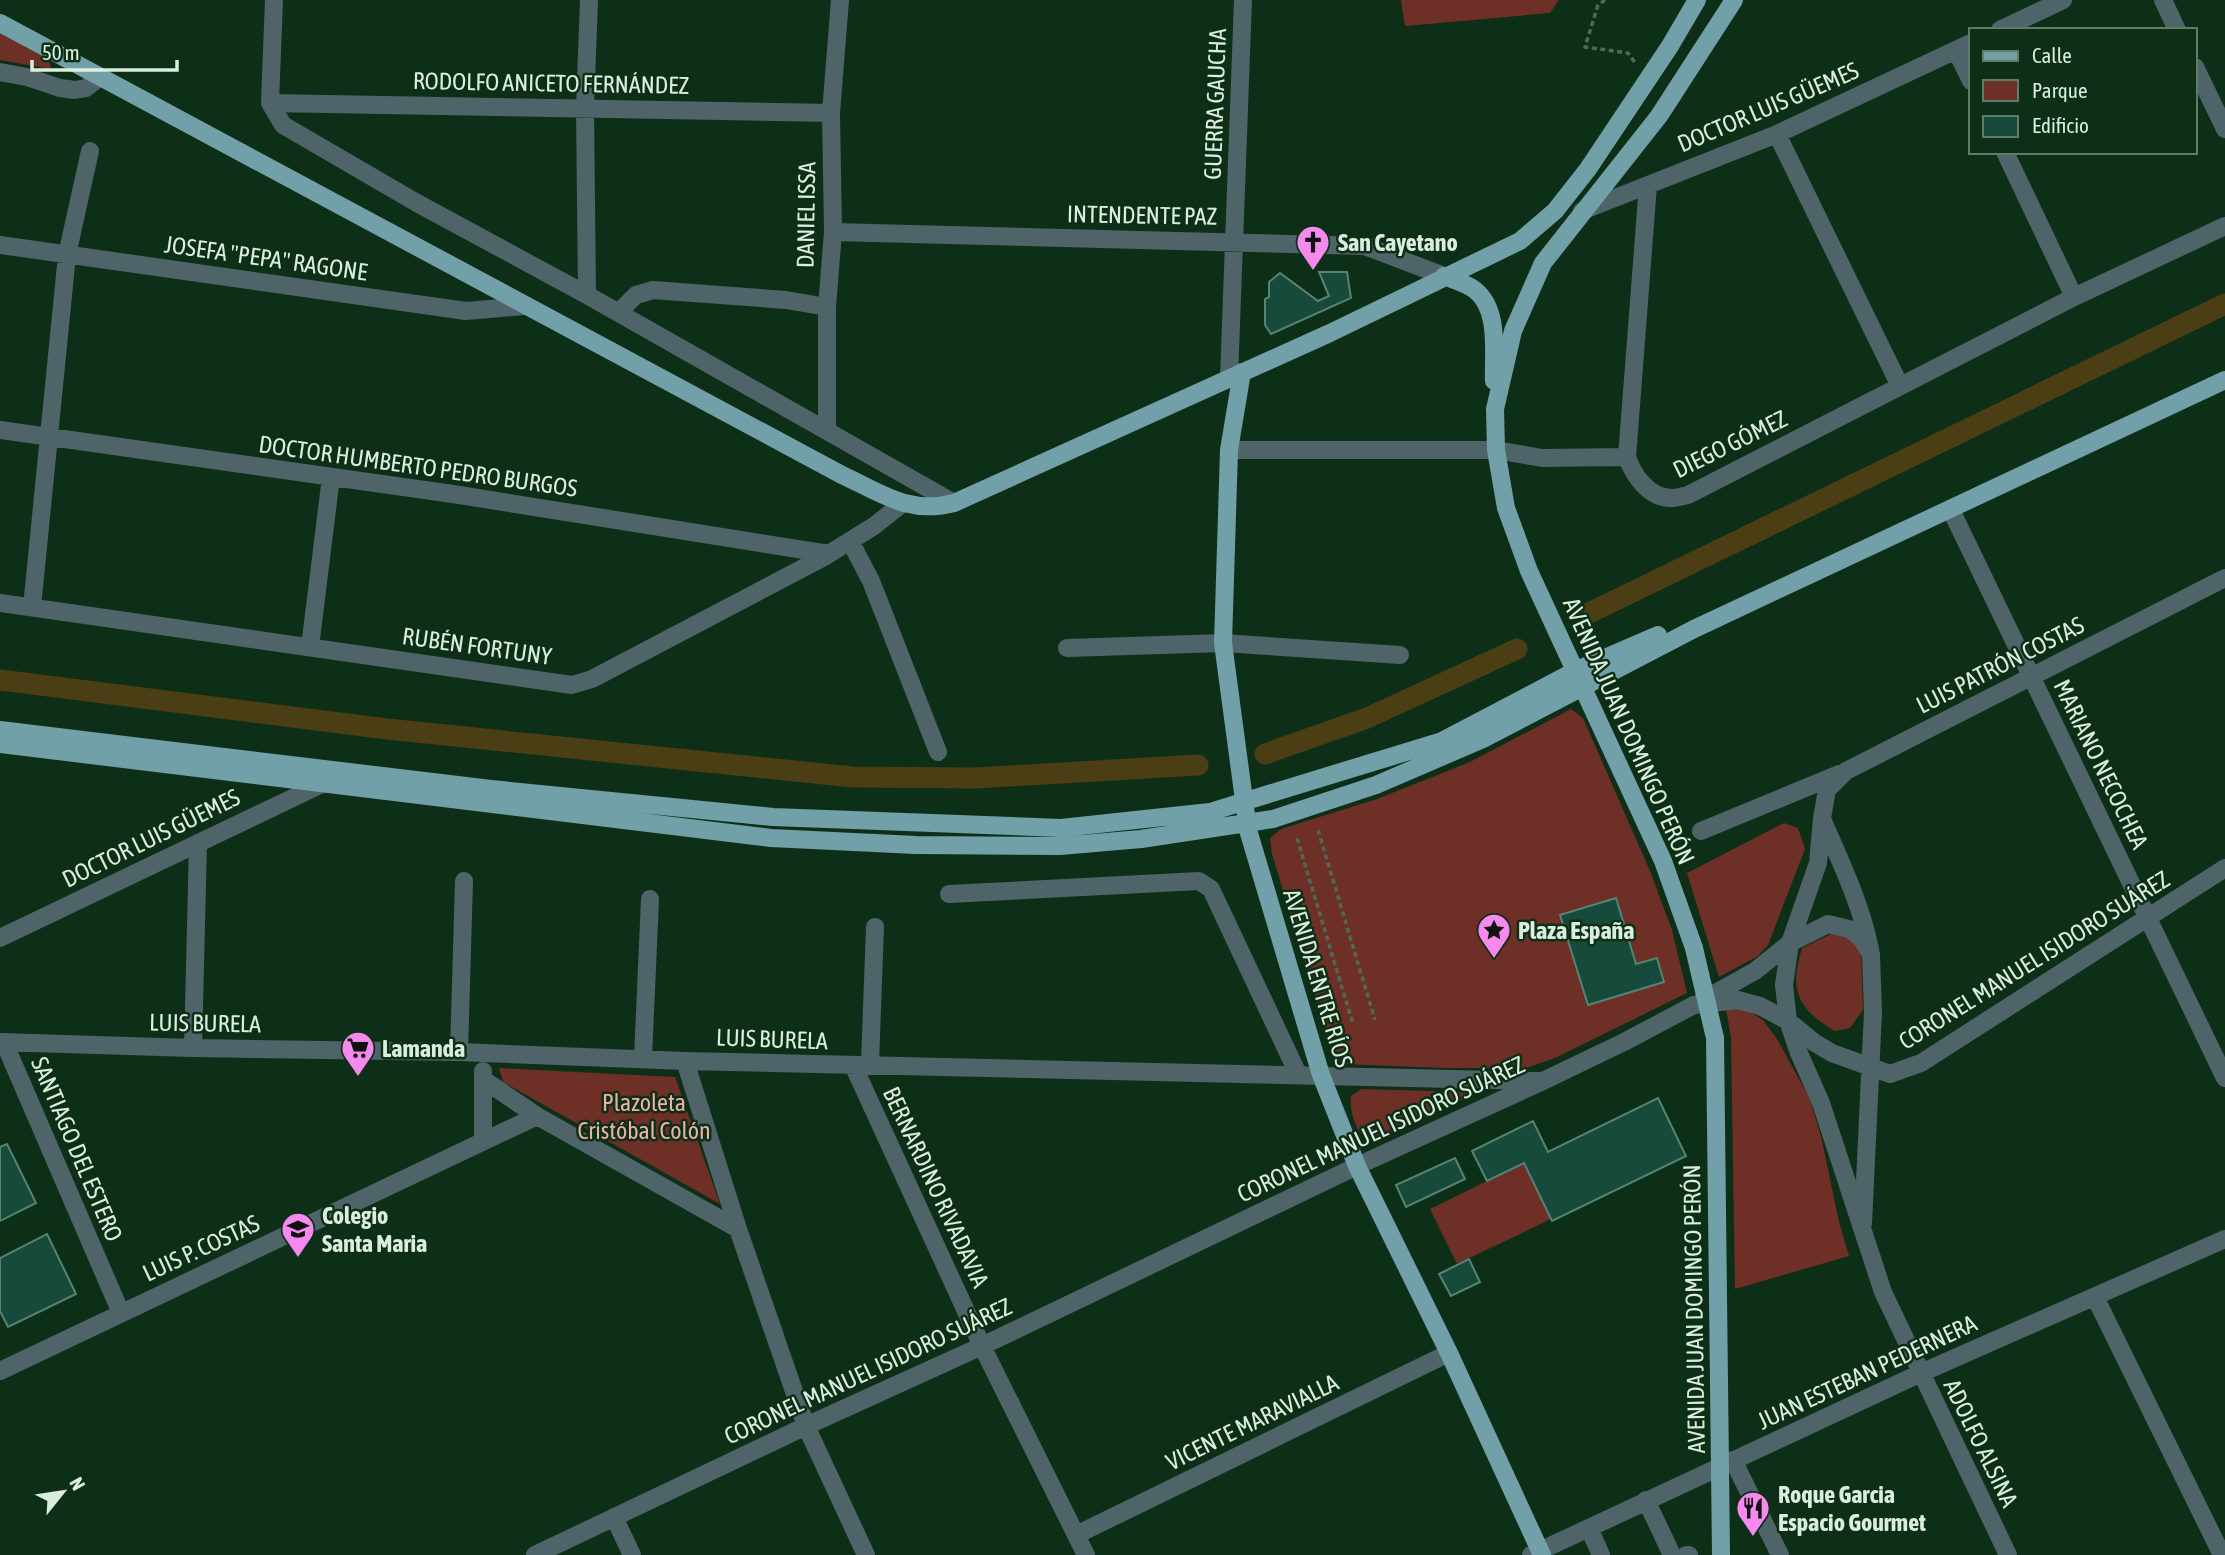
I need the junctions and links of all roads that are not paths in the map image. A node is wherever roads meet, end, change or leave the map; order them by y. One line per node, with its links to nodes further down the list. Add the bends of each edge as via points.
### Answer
1 (274, 0): 17 (street)
2 (589, 0): 18 (street)
3 (840, 0): 19 (street, DANIEL ISSA)
4 (1243, 0): 28 (street, GUERRA GAUCHA)
5 (1697, 0): 31 (main road, via 1648,80 1555,211 1520,240)
6 (1734, 0): 25 (main road, AVENIDA JUAN DOMINGO PERÓN, via 1660,116)
7 (2063, 0): 10 (street)
8 (2163, 0): 11 (street)
9 (0, 23): 16 (main road)
10 (2004, 28)
11 (2176, 28)
12 (1964, 47): 13 (street); 21 (street, DOCTOR LUIS GÜEMES)
13 (1969, 71)
14 (2197, 71): 20 (street)
15 (0, 72): 16 (street, via 75,90)
16 (100, 77): 34 (main road)
17 (270, 103): 18 (street, RODOLFO ANICETO FERNÁNDEZ); 32 (street, via 283,125)
18 (584, 107): 19 (street, RODOLFO ANICETO FERNÁNDEZ); 32 (street)
19 (831, 113): 27 (street, DANIEL ISSA)
20 (2225, 129)
21 (1777, 134): 24 (street, DOCTOR LUIS GÜEMES); 40 (street)
22 (90, 152): 30 (street)
23 (2006, 154): 33 (street)
24 (1648, 185): 25 (street, DOCTOR LUIS GÜEMES); 47 (street)
25 (1582, 211): 41 (main road, AVENIDA JUAN DOMINGO PERÓN, via 1543,262 1521,310)
26 (2225, 226): 33 (street, DIEGO GÓMEZ)
27 (833, 232): 28 (street, INTENDENTE PAZ); 35 (street, DANIEL ISSA)
28 (1234, 242): 31 (street, INTENDENTE PAZ, via 1365,246); 38 (street, GUERRA GAUCHA)
29 (0, 245): 30 (street, JOSEFA "PEPA" RAGONE)
30 (67, 255): 34 (street, JOSEFA "PEPA" RAGONE, via 466,311); 44 (street)
31 (1444, 276): 38 (main road); 41 (main road, via 1473,288 1490,312)
32 (587, 295): 36 (street)
33 (2074, 297): 40 (street, DIEGO GÓMEZ)
34 (525, 306): 49 (main road)
35 (827, 307): 36 (street, via 653,290 636,295); 43 (street, DANIEL ISSA)
36 (618, 313): 43 (street)
37 (2225, 369): 62 (main road)
38 (1235, 375): 45 (main road, AVENIDA ENTRE RÍOS); 50 (main road)
39 (2225, 380): 51 (main road)
40 (1900, 386): 47 (street, DIEGO GÓMEZ, via 1688,495 1671,498 1651,492 1631,470)
41 (1495, 409): 46 (main road, AVENIDA JUAN DOMINGO PERÓN)
42 (0, 430): 44 (street, DOCTOR HUMBERTO PEDRO BURGOS)
43 (827, 430): 50 (street)
44 (49, 437): 48 (street, DOCTOR HUMBERTO PEDRO BURGOS); 56 (street)
45 (1229, 450): 46 (street); 57 (main road, AVENIDA ENTRE RÍOS)
46 (1496, 450): 47 (street, via 1542,458); 62 (main road, AVENIDA JUAN DOMINGO PERÓN, via 1506,508 1529,571)
47 (1627, 457)
48 (331, 477): 53 (street, DOCTOR HUMBERTO PEDRO BURGOS); 58 (street)
49 (902, 503): 50 (main road, via 936,508); 52 (street, RUBÉN FORTUNY)
50 (954, 503)
51 (1951, 510): 61 (street, MARIANO NECOCHEA); 62 (main road)
52 (849, 541): 53 (street, RUBÉN FORTUNY); 65 (street, via 871,581)
53 (829, 554): 58 (street, RUBÉN FORTUNY, via 592,679 572,685)
54 (2225, 578): 61 (street, LUIS PATRÓN COSTAS)
55 (0, 603): 56 (street, RUBÉN FORTUNY)
56 (32, 607): 58 (street, RUBÉN FORTUNY)
57 (1223, 643): 59 (street); 60 (street); 68 (main road, AVENIDA ENTRE RÍOS)
58 (310, 647)
59 (1067, 648)
60 (1400, 655)
61 (2031, 676): 66 (street, LUIS PATRÓN COSTAS); 77 (street, MARIANO NECOCHEA)
62 (1580, 678): 68 (main road, via 1442,741); 70 (main road, via 1483,739 1376,785 1273,819); 111 (main road, AVENIDA JUAN DOMINGO PERÓN, bridge, via 1663,860 1694,948 1714,1038)
63 (0, 730): 68 (main road, via 491,789 773,817 1061,828 1210,812)
64 (0, 744): 67 (main road)
65 (938, 752)
66 (1846, 771): 69 (street, LUIS PATRÓN COSTAS, via 1827,790); 71 (street)
67 (324, 783): 70 (main road, via 771,838 916,845 1060,846); 72 (street, DOCTOR LUIS GÜEMES)
68 (1245, 802): 70 (main road, AVENIDA ENTRE RÍOS)
69 (1822, 818): 80 (street, ADOLFO ALSINA, via 1818,863); 81 (street, ADOLFO ALSINA, via 1853,891)
70 (1247, 823): 94 (main road, AVENIDA ENTRE RÍOS)
71 (1701, 831)
72 (198, 843): 79 (street, DOCTOR LUIS GÜEMES); 85 (street)
73 (2225, 868): 77 (street, CORONEL MANUEL ISIDORO SUÁREZ)
74 (464, 881): 86 (street)
75 (948, 894): 93 (street, via 1199,881 1211,889)
76 (650, 899): 89 (street)
77 (2149, 919): 88 (street, MARIANO NECOCHEA); 92 (street, CORONEL MANUEL ISIDORO SUÁREZ, via 1921,1063 1890,1074)
78 (875, 927): 91 (street, BERNARDINO RIVADAVIA)
79 (0, 938)
80 (1790, 943): 81 (street, via 1828,924 1849,929); 82 (street, via 1755,971); 83 (street, ADOLFO ALSINA, via 1784,985)
81 (1871, 954): 92 (street, ADOLFO ALSINA)
82 (1693, 1004): 83 (street, CORONEL MANUEL ISIDORO SUÁREZ, via 1738,1000); 97 (street, CORONEL MANUEL ISIDORO SUÁREZ)
83 (1788, 1021): 92 (street, CORONEL MANUEL ISIDORO SUÁREZ, via 1824,1048); 102 (street, ADOLFO ALSINA, via 1821,1103)
84 (2, 1042): 85 (street, LUIS BURELA); 105 (street, SANTIAGO DEL ESTERO)
85 (193, 1048): 86 (street, LUIS BURELA)
86 (459, 1052): 87 (street, LUIS BURELA)
87 (482, 1052): 89 (street, LUIS BURELA); 96 (street)
88 (2220, 1056): 95 (street, MARIANO NECOCHEA)
89 (643, 1058): 90 (street, LUIS BURELA)
90 (685, 1061): 91 (street, LUIS BURELA); 101 (street)
91 (862, 1065): 93 (street, LUIS BURELA); 106 (street, BERNARDINO RIVADAVIA)
92 (1871, 1068): 102 (street, ADOLFO ALSINA)
93 (1298, 1074): 94 (street, LUIS BURELA)
94 (1321, 1075): 97 (street, LUIS BURELA); 100 (main road, AVENIDA ENTRE RÍOS)
95 (2225, 1078)
96 (484, 1080): 98 (street); 99 (street)
97 (1543, 1081): 100 (street, CORONEL MANUEL ISIDORO SUÁREZ)
98 (537, 1116): 99 (street, LUIS P. COSTAS); 101 (street)
99 (483, 1141): 105 (street, LUIS P. COSTAS)
100 (1357, 1166): 106 (street, CORONEL MANUEL ISIDORO SUÁREZ); 107 (main road, AVENIDA ENTRE RÍOS)
101 (738, 1229): 110 (street)
102 (1863, 1236): 109 (street, ADOLFO ALSINA)
103 (2225, 1239): 104 (street, JUAN ESTEBAN PEDERNERA)
104 (2095, 1297): 109 (street, JUAN ESTEBAN PEDERNERA); 126 (street)
105 (121, 1313): 108 (street, LUIS P. COSTAS)
106 (982, 1346): 110 (street, CORONEL MANUEL ISIDORO SUÁREZ); 115 (street, BERNARDINO RIVADAVIA)
107 (1449, 1353): 115 (street, VICENTE MARAVIALLA); 116 (main road, AVENIDA ENTRE RÍOS)
108 (0, 1370)
109 (1921, 1373): 111 (street, JUAN ESTEBAN PEDERNERA); 125 (street, ADOLFO ALSINA)
110 (806, 1426): 113 (street, CORONEL MANUEL ISIDORO SUÁREZ); 119 (street)
111 (1727, 1462): 112 (street, JUAN ESTEBAN PEDERNERA); 123 (main road, AVENIDA JUAN DOMINGO PERÓN); 124 (street)
112 (1646, 1500): 114 (street, JUAN ESTEBAN PEDERNERA); 122 (street)
113 (614, 1517): 117 (street, CORONEL MANUEL ISIDORO SUÁREZ); 118 (street)
114 (1589, 1528): 116 (street, JUAN ESTEBAN PEDERNERA); 121 (street)
115 (1076, 1535): 120 (street, BERNARDINO RIVADAVIA)
116 (1538, 1554)
117 (535, 1555)
118 (632, 1555)
119 (866, 1555)
120 (1086, 1555)
121 (1601, 1555)
122 (1672, 1555)
123 (1721, 1555)
124 (1780, 1555)
125 (2008, 1555)
126 (2222, 1555)

